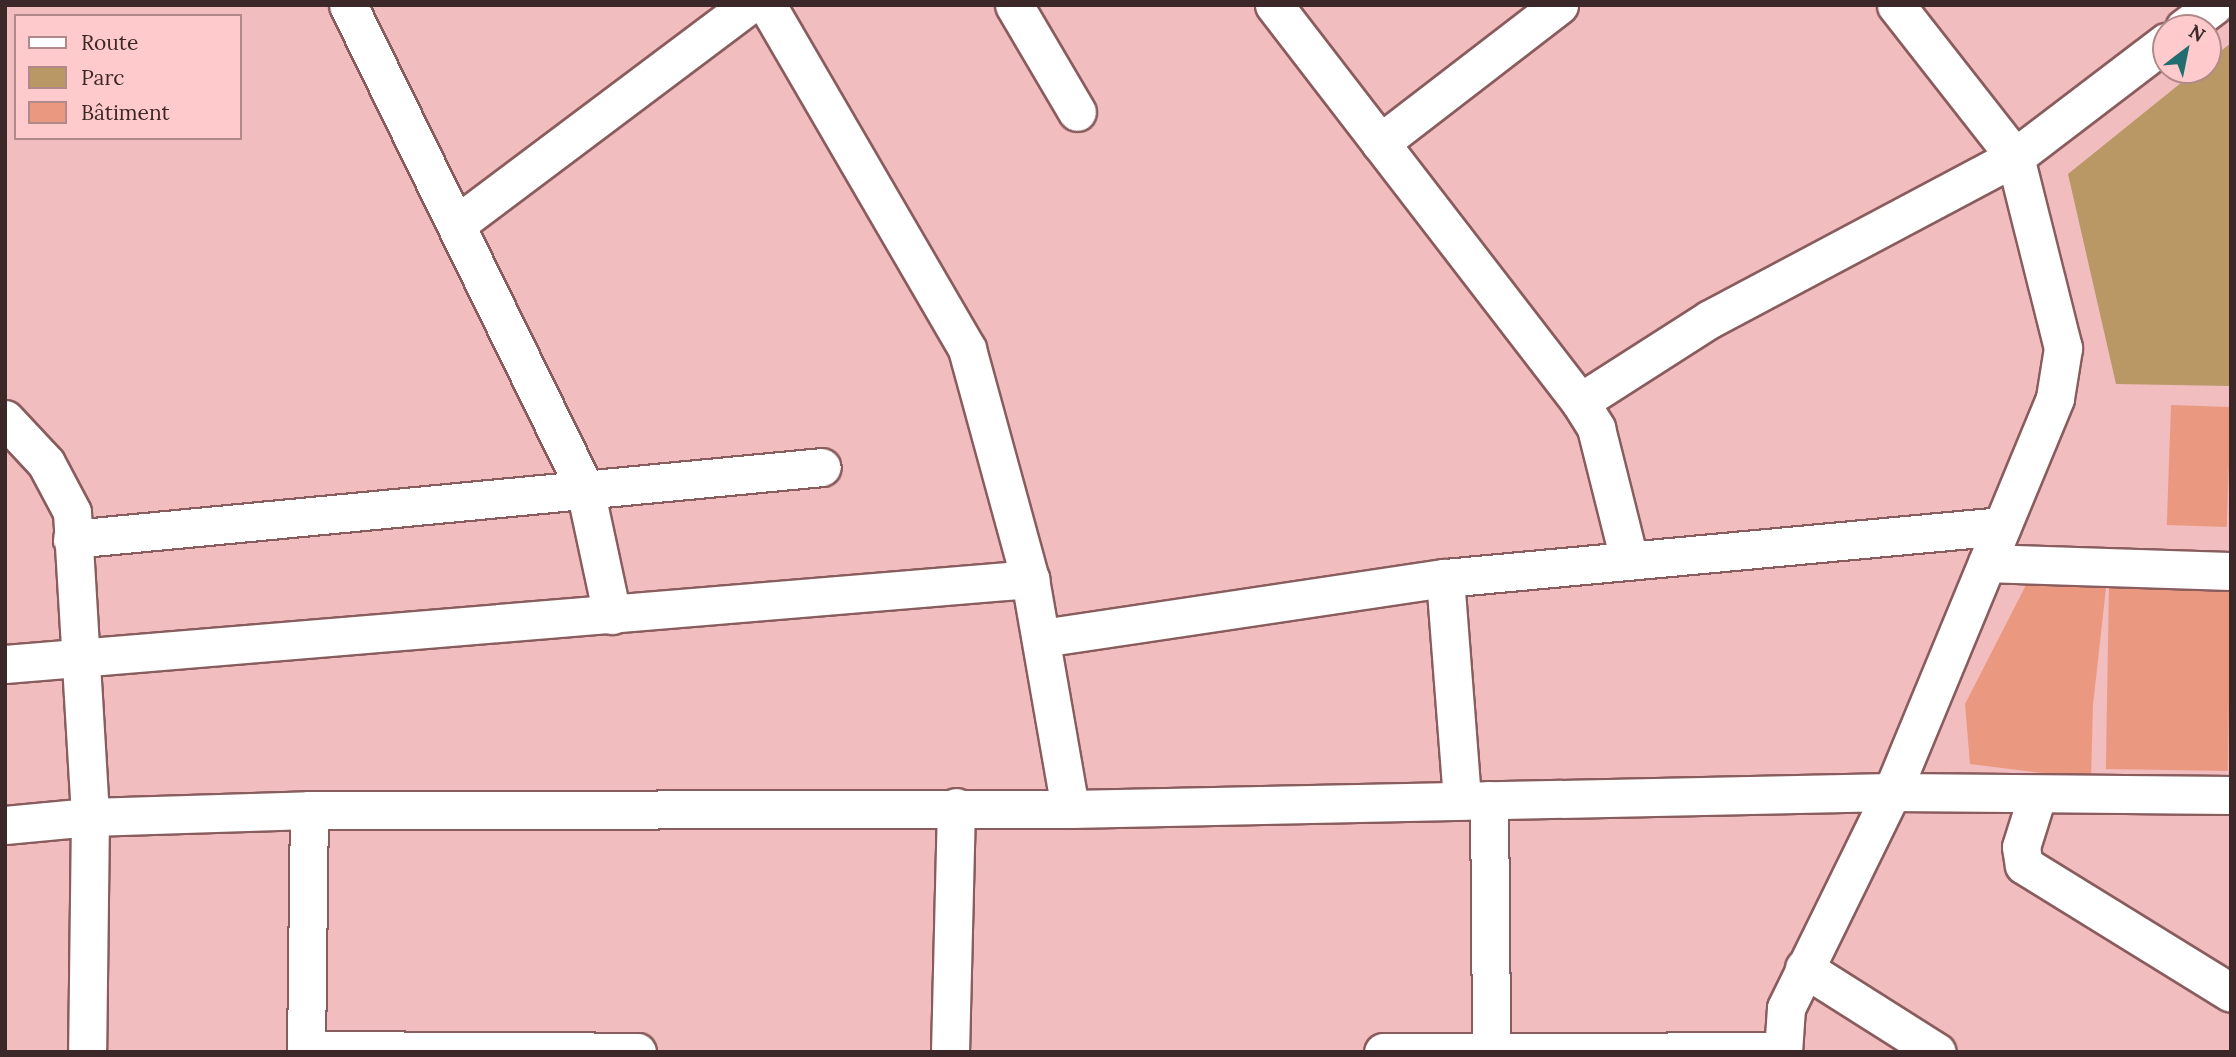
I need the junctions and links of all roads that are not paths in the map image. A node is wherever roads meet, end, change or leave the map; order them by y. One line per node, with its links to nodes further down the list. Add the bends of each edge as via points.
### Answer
1 (348, 5): 12 (street)
2 (749, 5): 12 (street)
3 (767, 5): 23 (street, via 967,349)
4 (1014, 5): 9 (street)
5 (1274, 5): 10 (street)
6 (1559, 5): 10 (street)
7 (1896, 5): 11 (street)
8 (2152, 53): 11 (street)
9 (1077, 111)
10 (1380, 143): 13 (street)
11 (2015, 157): 13 (street, via 1710,319); 17 (street, via 2063,348 2055,398)
12 (457, 224): 16 (street)
13 (1580, 402): 19 (street, via 1595,428)
14 (5, 419): 18 (street, via 46,463 72,512)
15 (822, 467): 16 (street)
16 (585, 489): 18 (street); 24 (street)
17 (2002, 526): 19 (street); 20 (street)
18 (72, 539): 26 (street)
19 (1629, 559): 22 (street)
20 (1987, 564): 21 (street); 28 (street)
21 (2231, 571)
22 (1446, 578): 25 (street); 31 (street)
23 (1030, 579): 24 (street); 25 (street)
24 (612, 615): 26 (street)
25 (1042, 638): 33 (street)
26 (81, 659): 27 (street); 35 (street)
27 (5, 664)
28 (1892, 792): 30 (street); 31 (street); 37 (street)
29 (2231, 795): 30 (street)
30 (2038, 796): 38 (street, via 2021,847 2024,865)
31 (1475, 800): 33 (street); 41 (street)
32 (957, 807): 33 (street); 34 (street); 45 (street)
33 (1070, 809)
34 (309, 810): 35 (street); 40 (street)
35 (90, 817): 36 (street); 43 (street)
36 (5, 825)
37 (1804, 968): 42 (street, via 1786,1008); 47 (street)
38 (2231, 993)
39 (556, 1050): 40 (street); 44 (street)
40 (306, 1051)
41 (1491, 1051): 42 (street); 46 (street)
42 (1783, 1051)
43 (87, 1052)
44 (637, 1052)
45 (950, 1052)
46 (1383, 1052)
47 (1937, 1052)

